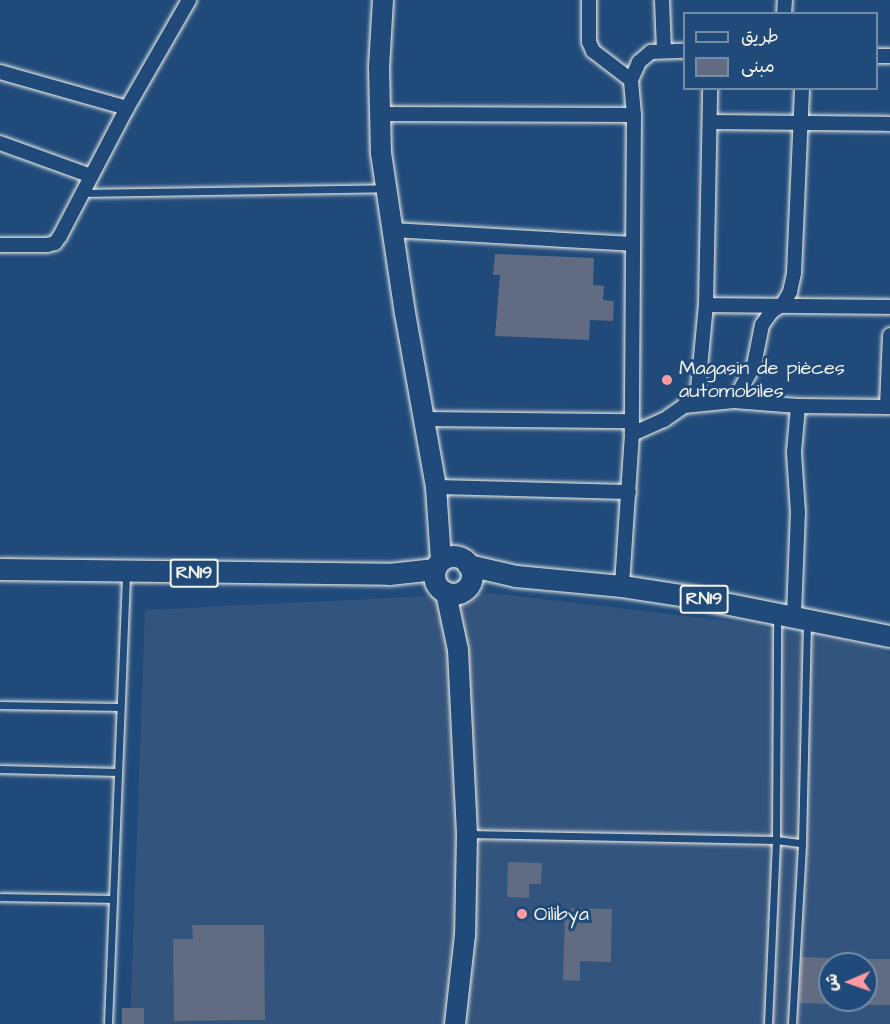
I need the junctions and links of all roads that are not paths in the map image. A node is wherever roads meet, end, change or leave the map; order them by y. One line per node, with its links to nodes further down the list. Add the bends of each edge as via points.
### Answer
1 (383, 0): 12 (main road)
2 (589, 0): 8 (street, via 589,42 593,51)
3 (662, 0): 5 (street)
4 (186, 1): 11 (street)
5 (664, 50): 6 (street); 8 (street, via 651,52 639,62)
6 (683, 51)
7 (0, 72): 11 (street)
8 (631, 80): 13 (street)
9 (710, 90): 14 (street)
10 (802, 90): 15 (street)
11 (128, 108): 18 (street)
12 (379, 114): 13 (street); 19 (main road)
13 (634, 115): 22 (street)
14 (710, 122): 15 (street); 25 (street)
15 (801, 124): 16 (street); 24 (street, via 794,273)
16 (890, 124)
17 (0, 143): 18 (street)
18 (91, 176): 20 (street)
19 (385, 188): 20 (lane); 21 (main road)
20 (81, 193): 23 (street, via 55,243)
21 (392, 230): 22 (street); 32 (main road)
22 (633, 244): 33 (street)
23 (0, 245)
24 (783, 304): 25 (street); 26 (street); 28 (street, via 762,325 754,365)
25 (706, 305): 29 (street, via 698,389)
26 (890, 307)
27 (890, 335): 31 (street)
28 (734, 401): 29 (street); 30 (street)
29 (684, 406): 33 (street, via 664,420)
30 (798, 406): 31 (street); 40 (street, via 794,452 798,513)
31 (889, 407)
32 (424, 419): 33 (street); 34 (main road)
33 (632, 428): 35 (street)
34 (436, 487): 35 (street); 38 (main road)
35 (629, 492): 39 (street)
36 (0, 569): 37 (main road, RN19)
37 (126, 571): 38 (main road, RN19); 43 (lane)
38 (451, 576): 39 (main road, RN19, via 516,576); 46 (main road)
39 (622, 586): 40 (main road, RN19)
40 (792, 615): 41 (main road, RN19); 47 (lane); 48 (lane)
41 (890, 636)
42 (0, 705): 43 (lane)
43 (120, 707): 45 (lane)
44 (0, 769): 45 (lane)
45 (118, 772): 50 (lane)
46 (467, 834): 47 (lane); 51 (main road)
47 (776, 840): 48 (lane); 53 (lane)
48 (802, 843): 54 (lane)
49 (0, 897): 50 (lane)
50 (113, 899): 52 (lane)
51 (459, 1018)
52 (108, 1024)
53 (768, 1024)
54 (792, 1024)

